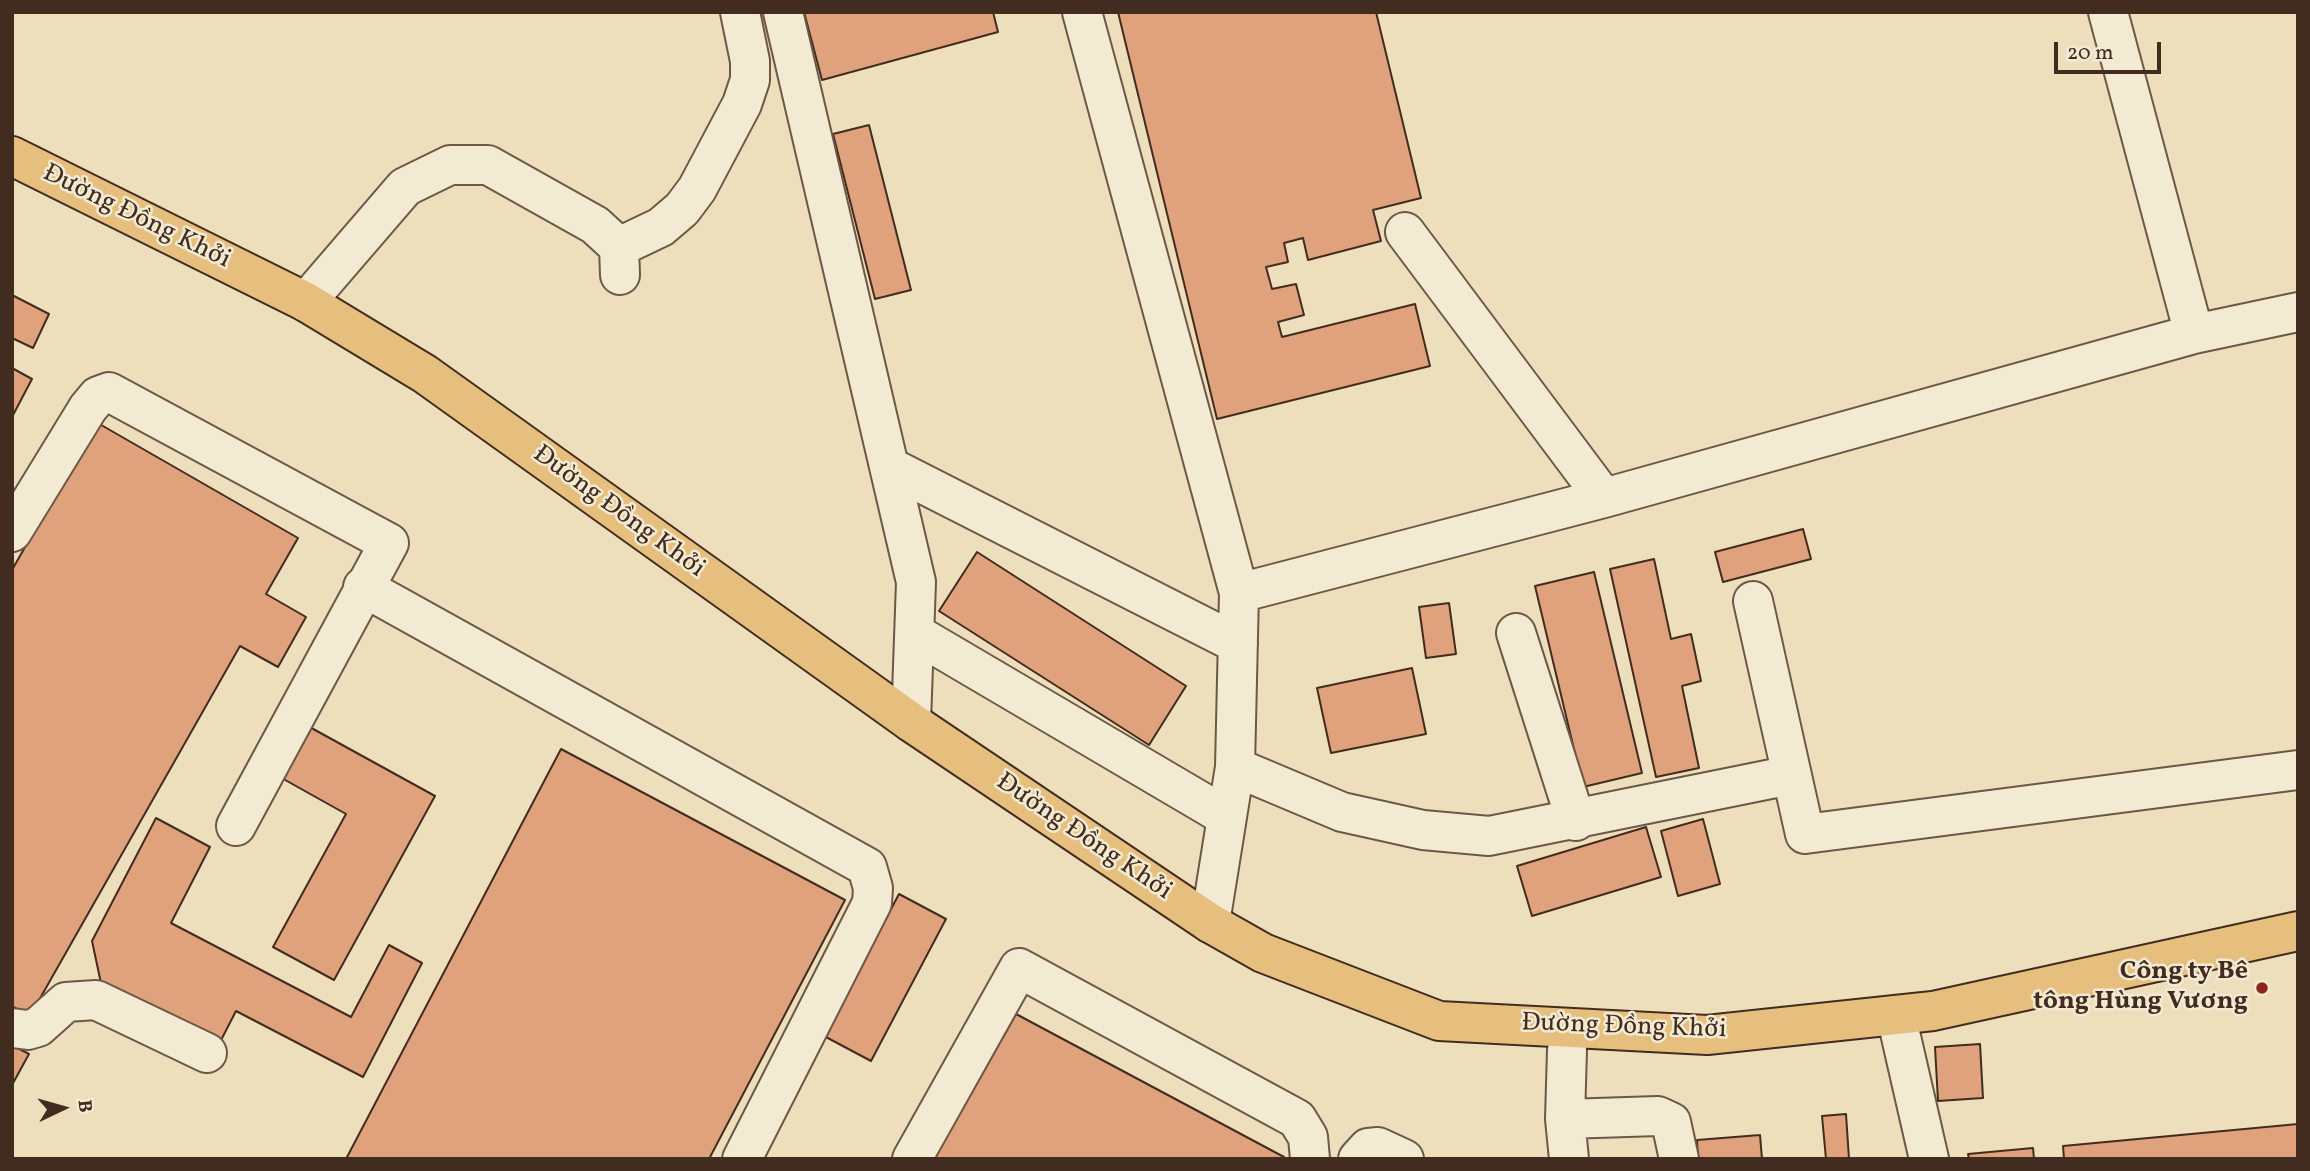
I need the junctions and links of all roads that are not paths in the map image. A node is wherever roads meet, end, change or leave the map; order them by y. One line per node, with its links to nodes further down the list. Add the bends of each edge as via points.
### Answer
1 (740, 12): 7 (lane, via 750,61 742,104 682,209 620,261 595,225 488,165 450,165 405,187)
2 (783, 12): 10 (lane)
3 (1082, 12): 14 (lane)
4 (2108, 12): 9 (lane)
5 (12, 156): 7 (main road, Đường Đồng Khởi)
6 (1405, 232): 11 (lane)
7 (306, 302): 19 (main road, Đường Đồng Khởi, via 425,374)
8 (2298, 312): 9 (lane)
9 (2194, 334): 11 (lane)
10 (890, 467): 17 (lane, via 916,582); 18 (lane)
11 (1604, 498): 14 (lane)
12 (12, 532): 13 (lane, via 88,408 109,392 389,543)
13 (363, 587): 25 (lane); 33 (lane, via 867,867 872,903)
14 (1239, 593): 18 (lane)
15 (1753, 601): 22 (lane)
16 (1516, 633): 24 (lane)
17 (916, 634): 19 (lane); 23 (lane)
18 (1238, 644): 20 (lane)
19 (911, 722): 26 (main road, Đường Đồng Khởi)
20 (1235, 767): 23 (lane); 24 (lane, via 1342,813 1423,830 1489,836)
21 (2298, 770): 22 (lane, via 1805,834)
22 (1791, 775): 24 (lane)
23 (1227, 817): 26 (lane)
24 (1576, 821)
25 (236, 825)
26 (1210, 923): 28 (main road, Đường Đồng Khởi, via 1263,953 1439,1021 1707,1035)
27 (2298, 931): 28 (main road, Đường Đồng Khởi, via 1933,1011)
28 (1896, 1015): 40 (lane)
29 (12, 1028): 31 (lane, via 38,1027 66,1002 96,1000)
30 (1567, 1050): 32 (lane)
31 (207, 1053)
32 (1565, 1119): 38 (lane); 39 (lane, via 1658,1116 1671,1122)
33 (742, 1159)
34 (912, 1159): 35 (lane, via 1019,968 1297,1119 1308,1137)
35 (1310, 1159)
36 (1358, 1159): 37 (lane, via 1368,1148 1378,1147)
37 (1404, 1159)
38 (1569, 1159)
39 (1679, 1159)
40 (1929, 1159)

